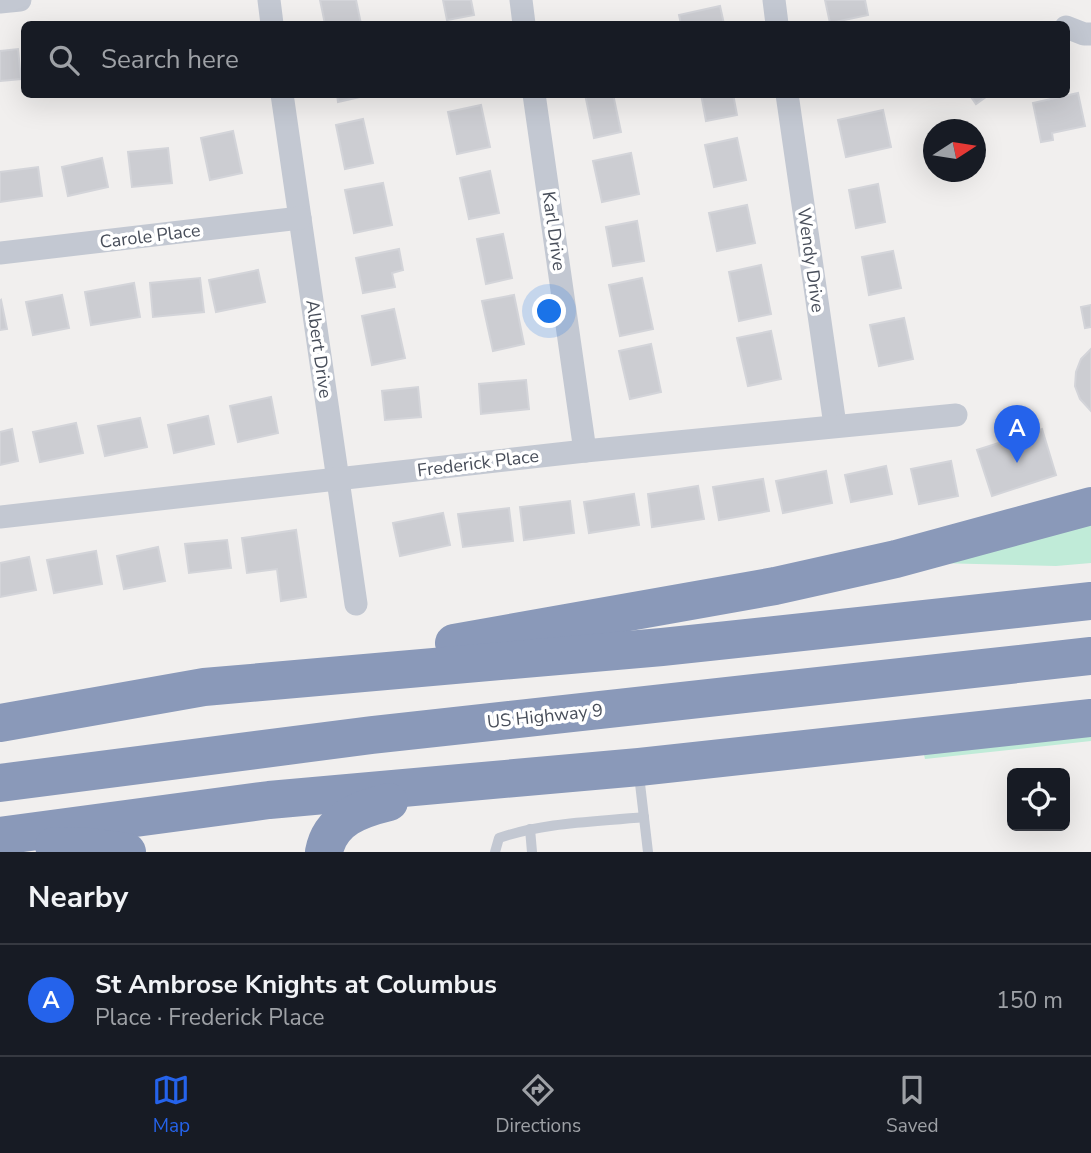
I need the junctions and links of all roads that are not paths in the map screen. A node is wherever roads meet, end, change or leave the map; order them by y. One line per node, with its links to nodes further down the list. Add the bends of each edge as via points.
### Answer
1 (20, 0): 5 (street)
2 (269, 0): 6 (street)
3 (521, 0): 7 (street)
4 (774, 0): 8 (street)
5 (0, 2)
6 (272, 21)
7 (524, 21)
8 (777, 21)
9 (1070, 28): 10 (street)
10 (1091, 34)
11 (283, 98): 14 (street, Albert Drive)
12 (535, 98): 18 (street, Karl Drive)
13 (788, 98): 17 (street, Wendy Drive)
14 (300, 218): 15 (street, Carole Place); 19 (street, Albert Drive)
15 (0, 253)
16 (956, 415): 17 (street, Frederick Place)
17 (835, 425): 18 (street, Frederick Place)
18 (585, 450): 19 (street, Frederick Place)
19 (338, 480): 21 (street, Frederick Place); 23 (street, Albert Drive)
20 (1091, 506): 25 (highway, via 896,559 775,586)
21 (0, 517)
22 (1091, 601): 25 (highway, via 663,647)
23 (356, 604)
24 (1091, 656): 30 (highway, US Highway 9, via 372,735)
25 (204, 687): 27 (highway)
26 (1091, 718): 28 (highway)
27 (0, 723)
28 (639, 768): 29 (highway); 31 (lane)
29 (478, 780): 33 (highway, via 269,800); 36 (highway, via 372,806 348,817 333,828)
30 (0, 783)
31 (644, 817): 32 (lane); 39 (lane)
32 (530, 829): 37 (lane, via 499,838); 38 (lane)
33 (0, 836)
34 (0, 848): 35 (highway, via 68,845)
35 (127, 852)
36 (324, 852)
37 (495, 852)
38 (532, 852)
39 (648, 852)

